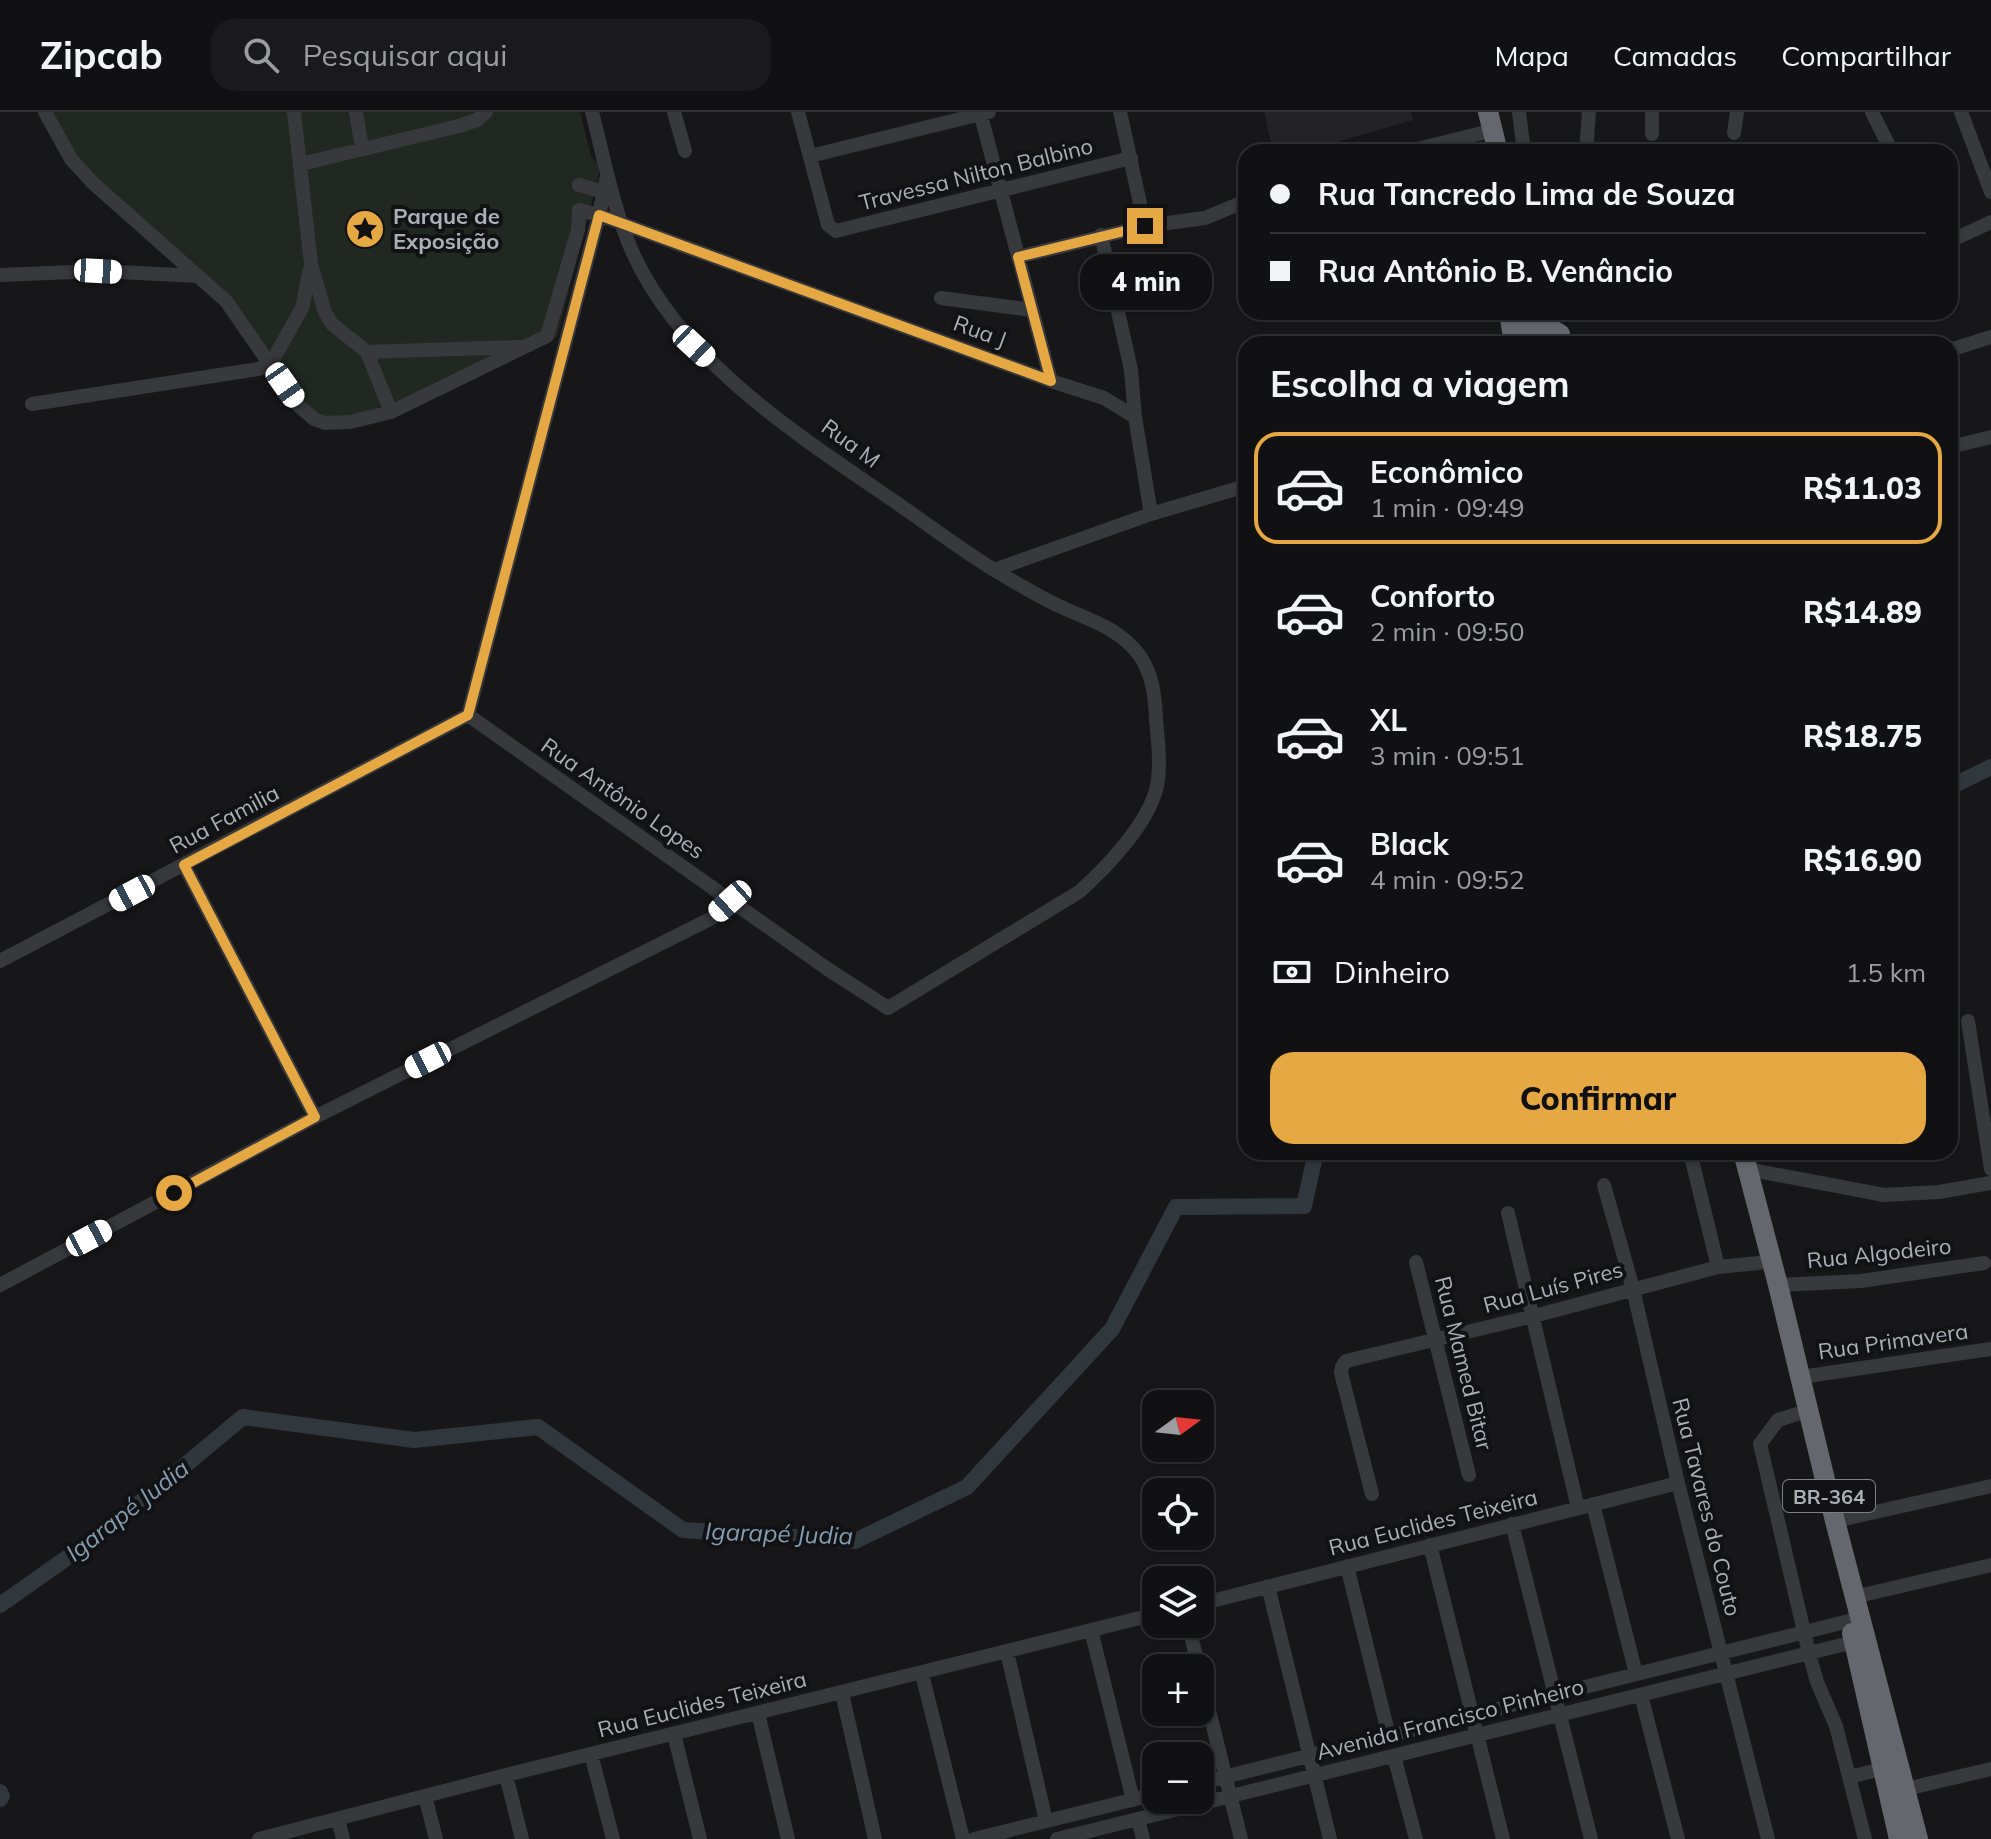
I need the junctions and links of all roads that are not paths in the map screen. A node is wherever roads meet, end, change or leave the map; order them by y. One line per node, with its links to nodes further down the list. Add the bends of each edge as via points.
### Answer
1 (45, 112): 45 (street, via 79,169)
2 (294, 112): 29 (street)
3 (356, 112): 25 (street)
4 (486, 112): 25 (street, via 459,126)
5 (592, 112): 30 (street, Rua M)
6 (674, 112): 26 (street)
7 (798, 112): 27 (street)
8 (1120, 112): 28 (street)
9 (1477, 112): 20 (highway)
10 (1488, 112): 21 (highway)
11 (1519, 112): 22 (street)
12 (1589, 112): 23 (street)
13 (1652, 112): 19 (street)
14 (1737, 112): 18 (street)
15 (1872, 112): 24 (street)
16 (1961, 112): 34 (street)
17 (983, 113): 27 (street); 32 (street)
18 (1734, 133)
19 (1652, 134)
20 (1484, 142)
21 (1496, 144)
22 (1523, 144)
23 (1587, 144)
24 (1889, 144)
25 (362, 148): 29 (street)
26 (685, 151)
27 (810, 156): 32 (street, Travessa Nilton Balbino, via 831,230 836,231)
28 (1131, 158): 32 (street, Travessa Nilton Balbino); 39 (street)
29 (301, 164): 43 (street)
30 (608, 171): 33 (street); 37 (street, Rua M)
31 (579, 185): 33 (street)
32 (1000, 190): 42 (street)
33 (604, 192): 36 (street)
34 (1991, 192)
35 (1238, 204): 39 (street, via 1205,218)
36 (599, 215): 37 (street); 51 (street, via 579,210 552,328 539,342); 64 (street)
37 (622, 222): 55 (street, Rua J); 63 (street, Rua M, via 643,271 694,346 845,468)
38 (1991, 222): 41 (street)
39 (1145, 226): 40 (street)
40 (1101, 235): 42 (street); 58 (street, via 1131,370)
41 (1958, 237)
42 (1018, 257): 47 (street)
43 (311, 264): 53 (street, via 332,324); 54 (street, via 302,308)
44 (0, 275): 45 (street, via 98,271)
45 (198, 276): 54 (street, via 226,301)
46 (941, 298): 47 (street, Rua J)
47 (1032, 310): 55 (street)
48 (1519, 336): 49 (highway, via 1535,326 1548,327)
49 (1558, 336)
50 (1991, 337): 52 (street)
51 (524, 347): 53 (street); 57 (street)
52 (1958, 347)
53 (367, 352): 57 (street)
54 (270, 365): 56 (street); 57 (street, via 314,419 350,422)
55 (1051, 381): 58 (street, Rua J, via 1104,398)
56 (32, 404)
57 (391, 412)
58 (1135, 417): 62 (street)
59 (1991, 437): 60 (street)
60 (1958, 445)
61 (1238, 488): 62 (street)
62 (1151, 514): 63 (street)
63 (994, 570): 68 (street, Rua M, via 1121,635 1132,646 1155,692 1157,786 1149,808 1122,847 1079,892 888,1008)
64 (468, 715): 65 (street, Rua Familia); 66 (street, Rua Antônio Lopes)
65 (184, 865): 67 (street, Rua Familia); 70 (street)
66 (730, 901): 68 (street, Rua Antônio Lopes); 70 (street, via 712,918)
67 (0, 961)
68 (871, 998)
69 (1968, 1021): 74 (street)
70 (315, 1117): 82 (street)
71 (1692, 1160): 81 (street)
72 (1734, 1160): 79 (highway, BR-364)
73 (1745, 1161): 75 (street, via 1884,1195); 83 (highway, BR-364)
74 (1991, 1169)
75 (1991, 1183)
76 (1604, 1185): 84 (street, Rua Tavares do Couto)
77 (1508, 1213): 85 (street)
78 (1416, 1262): 86 (street, Rua Mamed Bitar)
79 (1759, 1263): 81 (street, Rua Luís Pires); 89 (highway, BR-364)
80 (1984, 1263): 83 (street, Rua Algodeiro, via 1861,1281)
81 (1718, 1267): 84 (street, Rua Luís Pires)
82 (2, 1281)
83 (1778, 1285): 88 (highway, BR-364)
84 (1633, 1289): 85 (street, Rua Luís Pires); 91 (street, Rua Tavares do Couto)
85 (1534, 1316): 86 (street, Rua Luís Pires); 94 (street)
86 (1436, 1340): 90 (street, Rua Mamed Bitar); 93 (street, Rua Luís Pires, via 1346,1361 1341,1370)
87 (1991, 1349): 88 (street, Rua Primavera)
88 (1801, 1377): 95 (highway, BR-364)
89 (1797, 1414): 104 (highway, BR-364); 106 (street, via 1778,1420 1760,1444)
90 (1469, 1475)
91 (1678, 1483): 94 (street, Rua Euclides Teixeira); 109 (street, Rua Tavares do Couto)
92 (1991, 1486): 95 (street)
93 (1372, 1494)
94 (1585, 1506): 96 (street, Rua Euclides Teixeira); 112 (street)
95 (1835, 1521): 101 (highway, BR-364)
96 (1512, 1524): 97 (street, Rua Euclides Teixeira); 115 (street)
97 (1430, 1545): 99 (street, Rua Euclides Teixeira); 119 (street)
98 (1991, 1565): 101 (street)
99 (1347, 1566): 100 (street, Rua Euclides Teixeira); 124 (street)
100 (1268, 1586): 102 (street, Rua Euclides Teixeira); 126 (street)
101 (1854, 1597): 117 (highway, BR-364)
102 (1214, 1600)
103 (1142, 1617): 105 (street, Rua Euclides Teixeira)
104 (1849, 1621): 106 (street, Avenida Francisco Pinheiro); 107 (highway, BR-364)
105 (1091, 1630): 108 (street, Rua Euclides Teixeira); 139 (street)
106 (1803, 1633): 109 (street, Avenida Francisco Pinheiro); 110 (street)
107 (1854, 1642): 110 (street, Avenida Francisco Pinheiro); 117 (highway, BR-364)
108 (1007, 1652): 111 (street, Rua Euclides Teixeira); 142 (street)
109 (1720, 1653): 112 (street, Avenida Francisco Pinheiro); 113 (street, Rua Tavares do Couto)
110 (1809, 1653): 113 (street, Avenida Francisco Pinheiro); 133 (street)
111 (922, 1674): 114 (street, Rua Euclides Teixeira); 152 (street)
112 (1636, 1674): 115 (street, Avenida Francisco Pinheiro)
113 (1726, 1674): 116 (street, Avenida Francisco Pinheiro); 162 (street, Rua Tavares do Couto)
114 (842, 1693): 118 (street, Rua Euclides Teixeira); 151 (street)
115 (1554, 1695): 119 (street, Avenida Francisco Pinheiro); 120 (street)
116 (1641, 1695): 120 (street, Avenida Francisco Pinheiro); 161 (street)
117 (1876, 1707): 128 (highway, BR-364); 135 (highway, BR-364)
118 (758, 1713): 122 (street, Rua Euclides Teixeira); 150 (street)
119 (1472, 1715): 123 (street); 124 (street, Avenida Francisco Pinheiro)
120 (1559, 1715): 123 (street, Avenida Francisco Pinheiro); 160 (street)
121 (1213, 1726): 132 (street)
122 (674, 1734): 125 (street, Rua Euclides Teixeira); 149 (street)
123 (1477, 1735): 127 (street, Avenida Francisco Pinheiro); 159 (street)
124 (1389, 1736): 126 (street, Avenida Francisco Pinheiro)
125 (591, 1754): 130 (street, Rua Euclides Teixeira); 148 (street)
126 (1309, 1756): 131 (street); 132 (street, Avenida Francisco Pinheiro)
127 (1394, 1756): 131 (street, Avenida Francisco Pinheiro); 158 (street)
128 (1882, 1769): 133 (street); 143 (highway, BR-364)
129 (1991, 1769): 135 (street)
130 (506, 1775): 136 (street, Rua Euclides Teixeira); 147 (street)
131 (1314, 1775): 137 (street, Avenida Francisco Pinheiro); 157 (street)
132 (1226, 1776): 134 (street, Avenida Francisco Pinheiro); 137 (street)
133 (1849, 1777): 163 (street)
134 (1214, 1779)
135 (1906, 1789): 143 (highway, BR-364)
136 (425, 1796): 140 (street, Rua Euclides Teixeira); 146 (street)
137 (1230, 1796): 141 (street, Avenida Francisco Pinheiro); 156 (street)
138 (1142, 1798): 139 (street)
139 (1133, 1800): 142 (street)
140 (338, 1819): 144 (street, Rua Euclides Teixeira); 145 (street)
141 (1138, 1819): 154 (street, Avenida Francisco Pinheiro); 155 (street)
142 (1046, 1821): 153 (street)
143 (1907, 1834)
144 (259, 1839)
145 (343, 1839)
146 (436, 1839)
147 (522, 1839)
148 (613, 1839)
149 (700, 1839)
150 (788, 1839)
151 (875, 1839)
152 (963, 1839)
153 (974, 1839)
154 (1057, 1839)
155 (1143, 1839)
156 (1241, 1839)
157 (1330, 1839)
158 (1416, 1839)
159 (1503, 1839)
160 (1591, 1839)
161 (1678, 1839)
162 (1768, 1839)
163 (1865, 1839)

